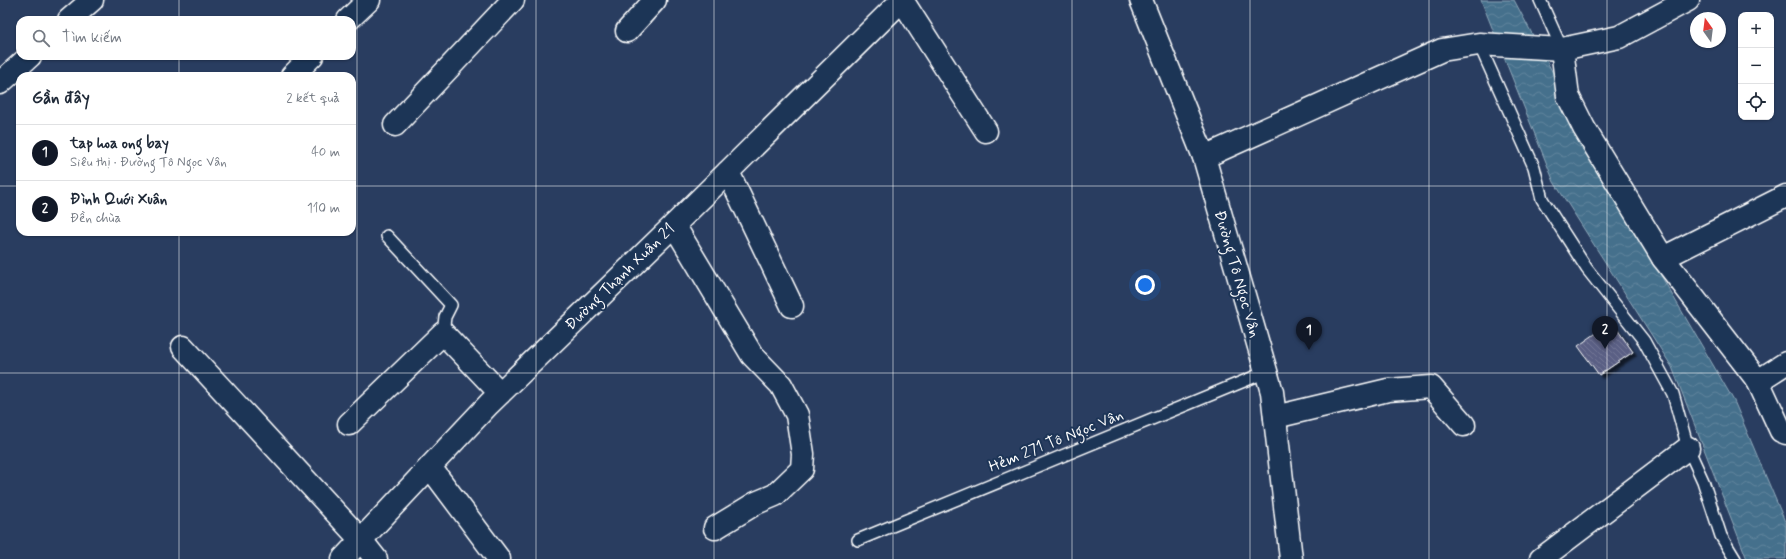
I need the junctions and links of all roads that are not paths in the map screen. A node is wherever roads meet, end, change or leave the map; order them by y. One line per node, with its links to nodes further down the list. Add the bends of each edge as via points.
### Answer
1 (92, 0): 9 (street)
2 (368, 0): 10 (street)
3 (513, 0): 18 (street)
4 (655, 0): 11 (street)
5 (902, 0): 19 (street); 21 (street, Đường Thạnh Xuân 21)
6 (1141, 0): 20 (street, Đường Tô Ngọc Vân)
7 (1540, 0): 13 (lane)
8 (1688, 0): 13 (street, via 1619,37)
9 (74, 16)
10 (352, 16)
11 (626, 31)
12 (1479, 44): 13 (street); 20 (street, via 1442,50); 37 (lane, via 1534,167 1542,198 1587,269 1644,341 1673,394)
13 (1554, 48): 25 (street, via 1568,96)
14 (26, 60): 17 (street)
15 (308, 60): 16 (street)
16 (296, 72)
17 (0, 83)
18 (395, 125)
19 (986, 131)
20 (1204, 157): 30 (street, Đường Tô Ngọc Vân)
21 (728, 172): 23 (street, Đường Thạnh Xuân 21); 26 (street)
22 (1786, 196): 25 (street)
23 (674, 225): 32 (street, Đường Thạnh Xuân 21); 39 (street, via 752,355 781,385 797,416 803,454 802,469 775,495 756,502)
24 (387, 236): 27 (lane, via 450,305)
25 (1663, 258): 31 (street)
26 (792, 306)
27 (443, 333): 32 (street); 34 (street)
28 (183, 347): 40 (street)
29 (1786, 364): 31 (street)
30 (1266, 372): 33 (street, Đường Tô Ngọc Vân); 41 (lane, Hẻm 271 Tô Ngọc Vân)
31 (1758, 381): 36 (street)
32 (500, 393): 38 (street, Đường Thạnh Xuân 21)
33 (1275, 417): 35 (street, via 1388,390 1431,387); 45 (street, Đường Tô Ngọc Vân)
34 (349, 424)
35 (1464, 425)
36 (1784, 436)
37 (1688, 448): 46 (street); 47 (lane, via 1703,481 1721,536)
38 (430, 467): 40 (street, Đường Thạnh Xuân 21); 44 (street)
39 (715, 528)
40 (361, 540): 42 (street, Đường Thạnh Xuân 21); 43 (street)
41 (858, 540)
42 (343, 559)
43 (376, 559)
44 (499, 559)
45 (1291, 559)
46 (1541, 559)
47 (1735, 559)

